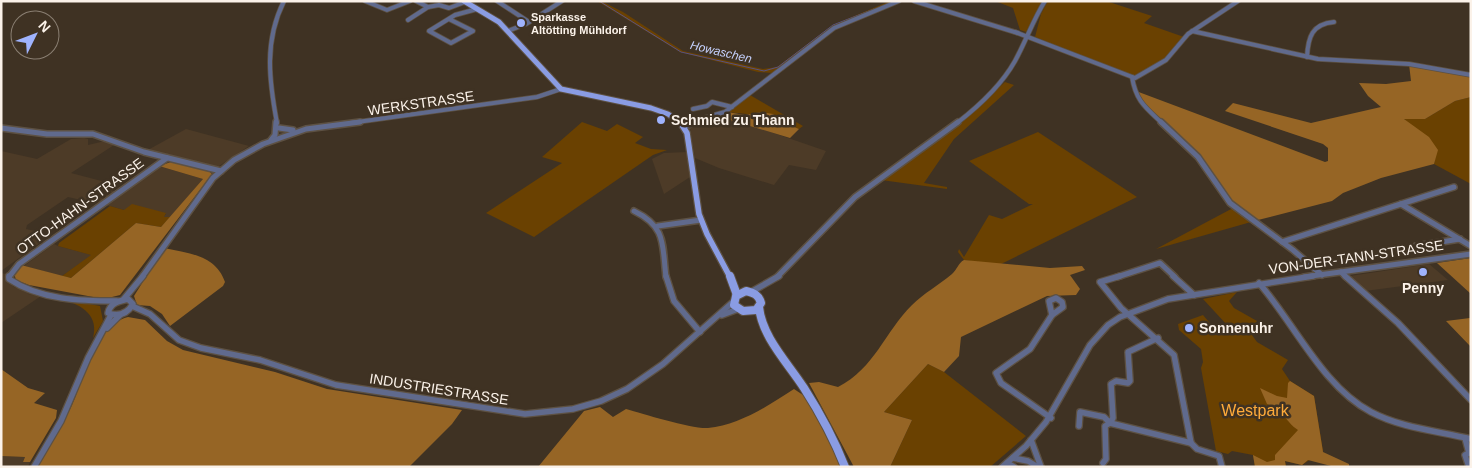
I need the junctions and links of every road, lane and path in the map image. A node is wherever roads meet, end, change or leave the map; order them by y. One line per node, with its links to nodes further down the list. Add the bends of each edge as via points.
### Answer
1 (284, 1): 31 (street, via 274,18 267,62)
2 (365, 1): 3 (street, via 377,8 391,10)
3 (410, 1)
4 (416, 1): 14 (street)
5 (464, 1): 14 (street, via 449,8 439,5); 15 (main road)
6 (497, 1): 18 (street)
7 (551, 1): 13 (street)
8 (562, 1): 13 (street)
9 (914, 1): 22 (street)
10 (1046, 1): 22 (street)
11 (1238, 1): 21 (street)
12 (898, 2): 27 (street, via 834,28)
13 (557, 4): 18 (street)
14 (428, 7): 17 (street)
15 (477, 9): 16 (street); 20 (main road)
16 (449, 19): 16 (street, via 428,31 451,43 473,31)
17 (408, 20)
18 (529, 22): 20 (street)
19 (1334, 22): 23 (street, via 1318,26 1311,32)
20 (508, 31): 26 (main road)
21 (1192, 31): 23 (street); 25 (street, via 1166,60)
22 (1028, 37): 25 (street); 52 (street, via 1004,78 980,104 860,193)
23 (1307, 57): 24 (street, via 1409,64)
24 (1471, 75)
25 (1132, 78): 45 (street, via 1141,103 1204,164 1226,199)
26 (561, 89): 30 (main road, via 639,106); 34 (street, WERKSTRASSE, via 537,97 469,108)
27 (732, 107): 28 (street, via 712,102); 29 (street, via 721,114)
28 (693, 108)
29 (697, 120): 30 (street); 32 (street)
30 (678, 121): 32 (main road)
31 (278, 127): 34 (street); 35 (street); 36 (street)
32 (685, 127): 42 (main road)
33 (1, 128): 37 (street, via 47,134 93,134)
34 (306, 129): 35 (street, WERKSTRASSE)
35 (283, 136): 36 (street, WERKSTRASSE)
36 (269, 141): 38 (street, WERKSTRASSE, via 239,156)
37 (167, 158): 38 (street); 59 (street, OTTO-HAHN-STRASSE, via 19,264 9,275 14,283 28,290)
38 (221, 170): 54 (street, WERKSTRASSE)
39 (1454, 187): 40 (street)
40 (1401, 204): 44 (street); 45 (street)
41 (634, 211): 43 (street)
42 (701, 220): 43 (street); 51 (main road)
43 (658, 226): 74 (street, via 670,296)
44 (1460, 239): 46 (street); 47 (street)
45 (1282, 242): 50 (street)
46 (1416, 246)
47 (1471, 246)
48 (1471, 254): 49 (street, VON-DER-TANN-STRASSE)
49 (1341, 272): 50 (street, VON-DER-TANN-STRASSE); 77 (street, via 1398,323)
50 (1322, 275): 53 (street, VON-DER-TANN-STRASSE)
51 (732, 279): 55 (main road); 56 (main road)
52 (769, 283): 55 (street); 58 (street)
53 (1259, 283): 57 (street, VON-DER-TANN-STRASSE); 81 (street, via 1335,382 1354,401 1379,416)
54 (136, 284): 60 (street); 62 (street)
55 (749, 292): 56 (main road); 58 (main road)
56 (737, 295): 61 (main road)
57 (1194, 295): 69 (street, VON-DER-TANN-STRASSE); 69 (street, via 1160,263 1101,281)
58 (760, 298): 63 (main road)
59 (91, 301): 60 (street, OTTO-HAHN-STRASSE); 65 (street, OTTO-HAHN-STRASSE)
60 (120, 301): 62 (street, OTTO-HAHN-STRASSE); 65 (street)
61 (733, 302): 64 (main road); 72 (street, INDUSTRIESTRASSE)
62 (131, 303): 66 (street); 67 (street, INDUSTRIESTRASSE)
63 (759, 307): 68 (main road); 73 (main road)
64 (738, 309): 68 (main road); 72 (street, INDUSTRIESTRASSE)
65 (110, 312): 70 (street); 75 (street)
66 (126, 312): 67 (street); 70 (street)
67 (146, 312): 74 (street, INDUSTRIESTRASSE, via 170,334 190,344 267,362 336,385 524,414 573,409 613,396 652,373)
68 (748, 312): 73 (main road)
69 (1128, 313): 76 (street); 78 (street, VON-DER-TANN-STRASSE, via 1108,326 1089,346)
70 (120, 314): 75 (street)
71 (1052, 315): 78 (street, via 1030,349 996,373 1001,383)
72 (717, 318): 74 (street, INDUSTRIESTRASSE)
73 (767, 330): 87 (main road, via 817,411)
74 (700, 332)
75 (102, 334): 86 (street, via 61,421)
76 (1158, 338): 79 (street, via 1128,352 1130,381 1111,384 1113,418); 83 (street, via 1176,358)
77 (1471, 400)
78 (1051, 418): 82 (street, VON-DER-TANN-STRASSE)
79 (1110, 423): 80 (street, via 1104,417 1080,412); 83 (street); 85 (street, via 1105,426 1106,459)
80 (1079, 426)
81 (1468, 438): 91 (street, via 1469,453 1465,455)
82 (1031, 440): 84 (street, VON-DER-TANN-STRASSE); 89 (street)
83 (1191, 443): 90 (street, via 1197,449 1218,456)
84 (1008, 462): 88 (street); 89 (street, via 1028,462)
85 (1103, 463)
86 (34, 467)
87 (846, 467)
88 (1014, 467)
89 (1040, 467)
90 (1222, 467)
91 (1469, 467)

